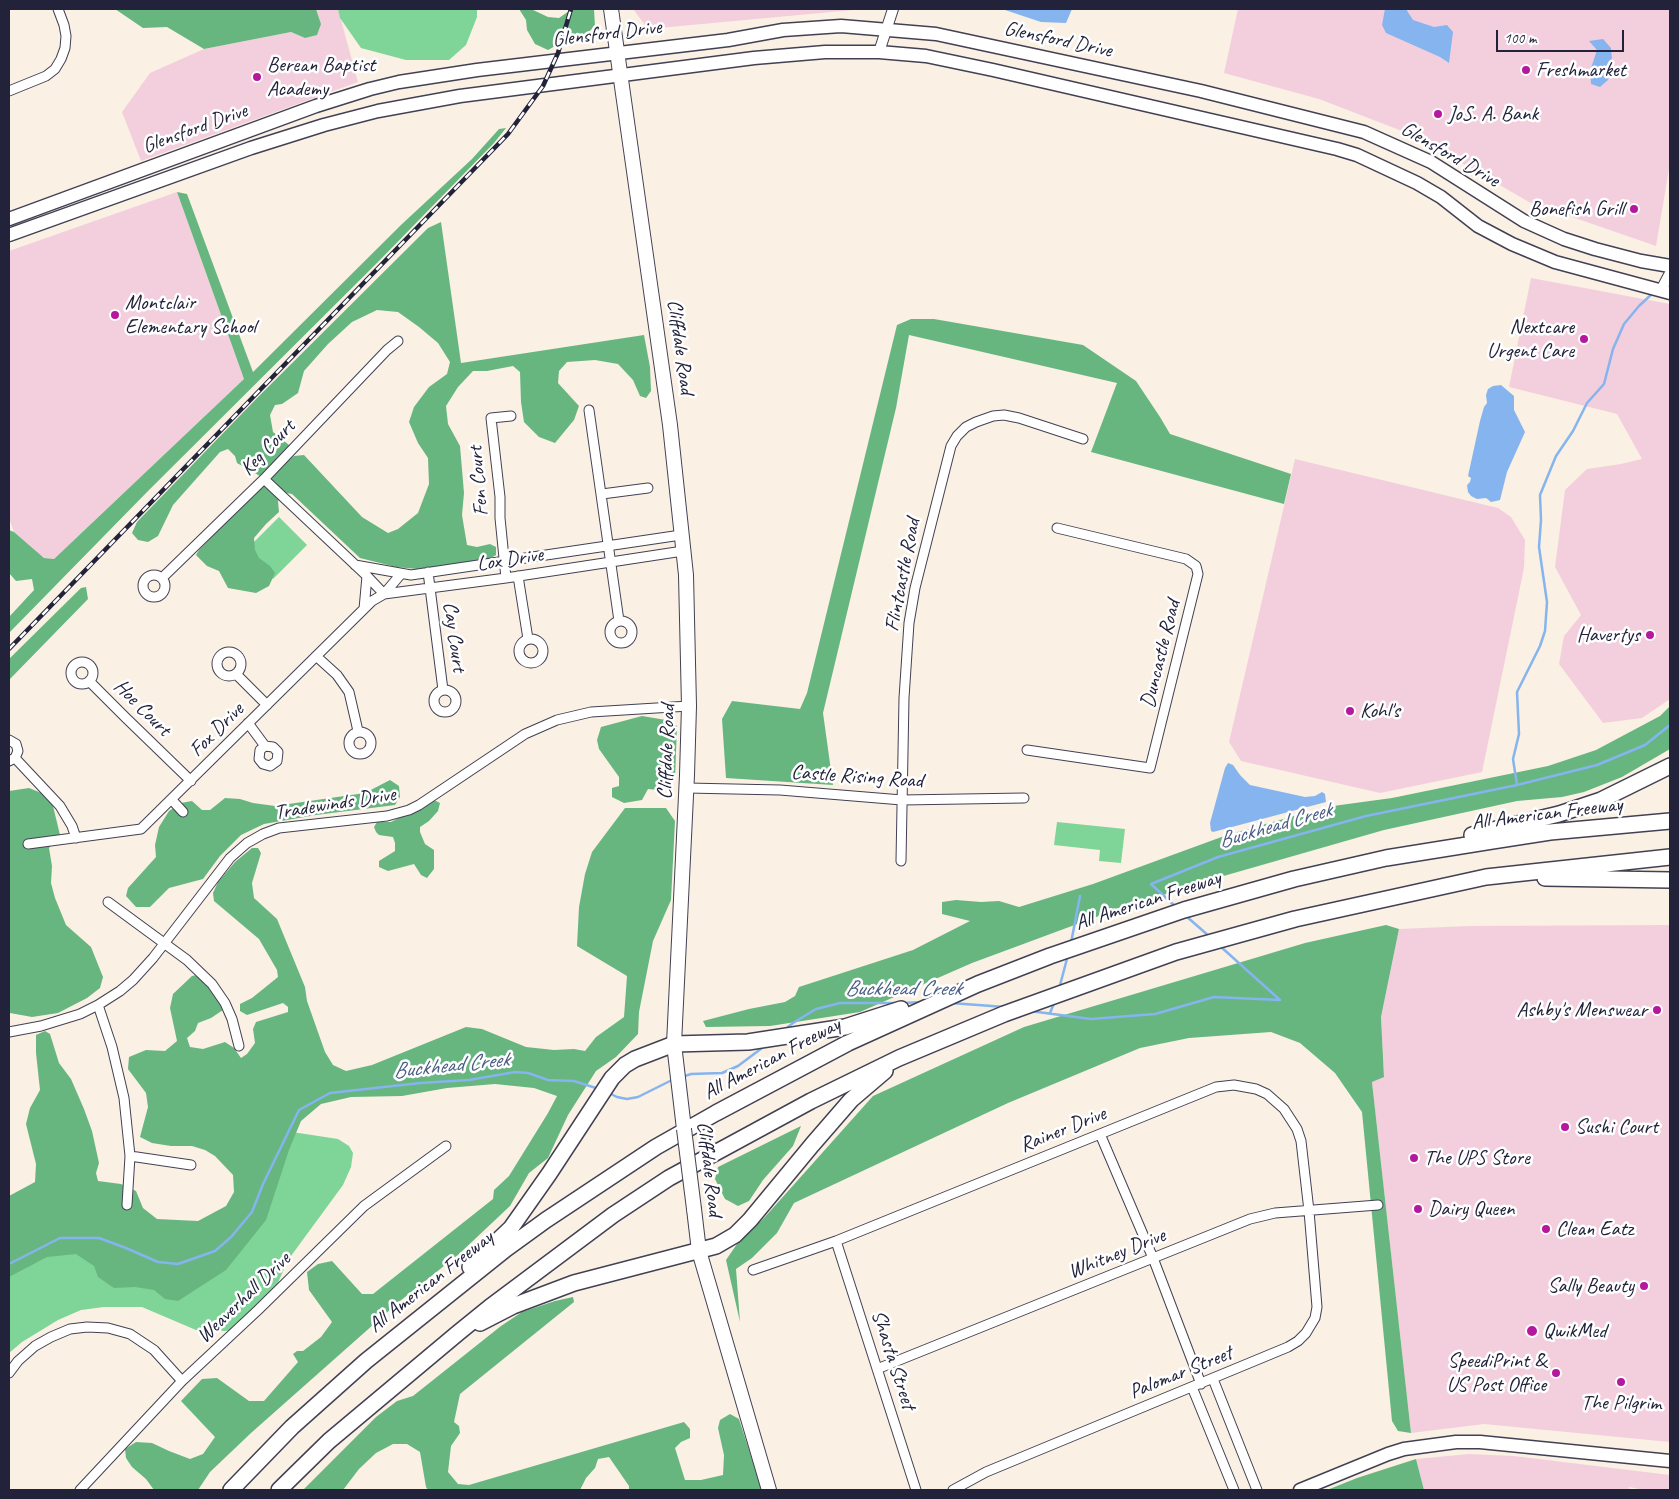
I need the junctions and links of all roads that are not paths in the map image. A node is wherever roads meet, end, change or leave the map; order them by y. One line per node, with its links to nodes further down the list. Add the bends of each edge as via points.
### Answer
1 (58, 9): 8 (street, via 66,36 61,59 41,79)
2 (611, 9): 6 (main road, Cliffdale Road)
3 (893, 9): 4 (street)
4 (887, 29): 5 (street); 6 (main road, Glensford Drive, via 842,26 783,30); 11 (main road, Glensford Drive, via 936,34 995,46 1364,132 1431,162 1524,221 1564,239)
5 (879, 52): 7 (main road, Glensford Drive, via 825,52 754,58); 13 (main road, Glensford Drive, via 926,56 993,70 1344,151 1417,183 1478,226 1512,244 1555,262)
6 (618, 54): 7 (main road, Cliffdale Road); 9 (main road, Glensford Drive, via 442,75 370,89)
7 (620, 76): 10 (main road, Glensford Drive, via 460,96 349,118 250,148); 22 (main road, Cliffdale Road, via 669,417)
8 (9, 91)
9 (9, 219)
10 (9, 235)
11 (1670, 266)
12 (1670, 272): 13 (street)
13 (1665, 291)
14 (398, 341): 18 (street, Keg Court)
15 (590, 410): 20 (street)
16 (512, 416): 25 (street, Fen Court, via 491,418)
17 (1083, 439): 56 (street, Flintcastle Road, via 1004,415 976,422 951,446 915,588 910,623 904,698)
18 (264, 479): 27 (street); 32 (street, Keg Court)
19 (648, 488): 20 (street)
20 (602, 494): 23 (street)
21 (1057, 528): 49 (street, Duncastle Road, via 1186,559 1196,566 1198,574 1150,768)
22 (681, 535): 23 (street, Lox Drive); 24 (main road, Cliffdale Road)
23 (609, 546): 25 (street, Lox Drive); 26 (street)
24 (683, 551): 26 (street, Lox Drive); 44 (main road, Cliffdale Road, via 688,606)
25 (504, 562): 28 (street, Lox Drive); 33 (street)
26 (611, 562): 31 (street, Lox Drive); 37 (street)
27 (355, 564): 29 (street, Lox Drive); 30 (street)
28 (428, 572): 29 (street, Lox Drive); 34 (street, Cay Court)
29 (401, 574): 35 (street, Fox Drive)
30 (367, 576): 35 (street); 36 (street)
31 (518, 576): 33 (street, Lox Drive); 38 (street)
32 (162, 578)
33 (506, 578): 34 (street, Lox Drive)
34 (430, 589): 35 (street, Lox Drive); 42 (street, Cay Court)
35 (384, 594): 36 (street, Fox Drive)
36 (364, 609): 39 (street, Fox Drive)
37 (620, 621)
38 (528, 639)
39 (316, 656): 43 (street, Fox Drive); 46 (street, via 337,675 349,692)
40 (236, 674): 43 (street)
41 (89, 681): 52 (street, Hoe Court)
42 (444, 690)
43 (267, 705): 45 (street, Fox Drive)
44 (689, 706): 53 (main road, Cliffdale Road); 67 (street, Tradewinds Drive, via 591,712 557,720 525,734 409,810 387,816 279,828 263,834 230,858)
45 (248, 723): 48 (street); 52 (street, Fox Drive)
46 (358, 731)
47 (9, 740): 50 (street, via 18,747)
48 (265, 746)
49 (1027, 750)
50 (12, 760): 59 (street, via 60,806)
51 (1670, 766): 62 (highway, via 1601,800 1559,814)
52 (191, 781): 55 (street, Fox Drive)
53 (687, 788): 56 (street, Castle Rising Road, via 780,790); 71 (main road, Cliffdale Road)
54 (1024, 798): 56 (street, Castle Rising Road)
55 (172, 800): 57 (street); 59 (street, Fox Drive, via 141,829)
56 (902, 800): 63 (street, Flintcastle Road)
57 (184, 812)
58 (1670, 821): 62 (highway, All American Freeway, via 1550,832)
59 (76, 838): 60 (street, Fox Drive)
60 (28, 844)
61 (1670, 857): 64 (highway)
62 (1386, 858): 68 (highway, All American Freeway, via 1294,879 1184,910)
63 (901, 861)
64 (1486, 877): 65 (highway); 73 (highway, via 1296,919 1176,952 1004,1014)
65 (1670, 880)
66 (108, 902): 67 (street)
67 (164, 943): 69 (street, Tradewinds Drive, via 133,980); 72 (street, via 200,971 219,993 232,1019)
68 (978, 984): 71 (highway, via 846,1028 748,1042); 85 (highway, All American Freeway, via 813,1060 656,1147 546,1220)
69 (98, 1005): 70 (street, Tradewinds Drive, via 58,1022); 76 (street, via 118,1069)
70 (9, 1032)
71 (674, 1044): 82 (main road, Cliffdale Road, bridge); 85 (highway, via 635,1059 612,1078 515,1222)
72 (240, 1046)
73 (899, 1058): 82 (highway, via 851,1100 750,1220 716,1246); 86 (highway, via 811,1101 669,1178 605,1221)
74 (1100, 1134): 80 (street, Rainer Drive, via 1216,1087 1234,1084 1256,1089 1276,1101 1296,1128 1301,1141); 81 (street, Rainer Drive); 83 (street)
75 (446, 1146): 90 (street, Weaverhall Drive, via 364,1206)
76 (130, 1156): 77 (street); 78 (street)
77 (191, 1165)
78 (127, 1205)
79 (1378, 1205): 80 (street, Whitney Drive)
80 (1309, 1211): 83 (street, Whitney Drive, via 1250,1219); 89 (street, Palomar Street, via 1317,1301 1310,1329 1298,1342)
81 (836, 1241): 84 (street, Rainer Drive); 87 (street, Shasta Street)
82 (699, 1251): 86 (highway, via 574,1283 521,1303); 96 (main road, Cliffdale Road)
83 (1153, 1258): 87 (street, Whitney Drive); 91 (street)
84 (753, 1270)
85 (437, 1302): 94 (highway, All American Freeway, via 292,1426)
86 (458, 1333): 95 (highway, via 329,1441)
87 (877, 1369): 97 (street, Shasta Street)
88 (9, 1373): 90 (street, via 35,1346 70,1329 87,1327 130,1334 154,1350)
89 (1213, 1379): 91 (street, Palomar Street); 100 (street)
90 (182, 1381): 93 (street, Weaverhall Drive)
91 (1197, 1385): 98 (street, Palomar Street, via 986,1472); 99 (street)
92 (1670, 1461): 101 (main road, via 1456,1442 1396,1452)
93 (80, 1490)
94 (231, 1490)
95 (279, 1490)
96 (769, 1490)
97 (916, 1490)
98 (953, 1490)
99 (1234, 1490)
100 (1258, 1490)
101 (1300, 1490)

